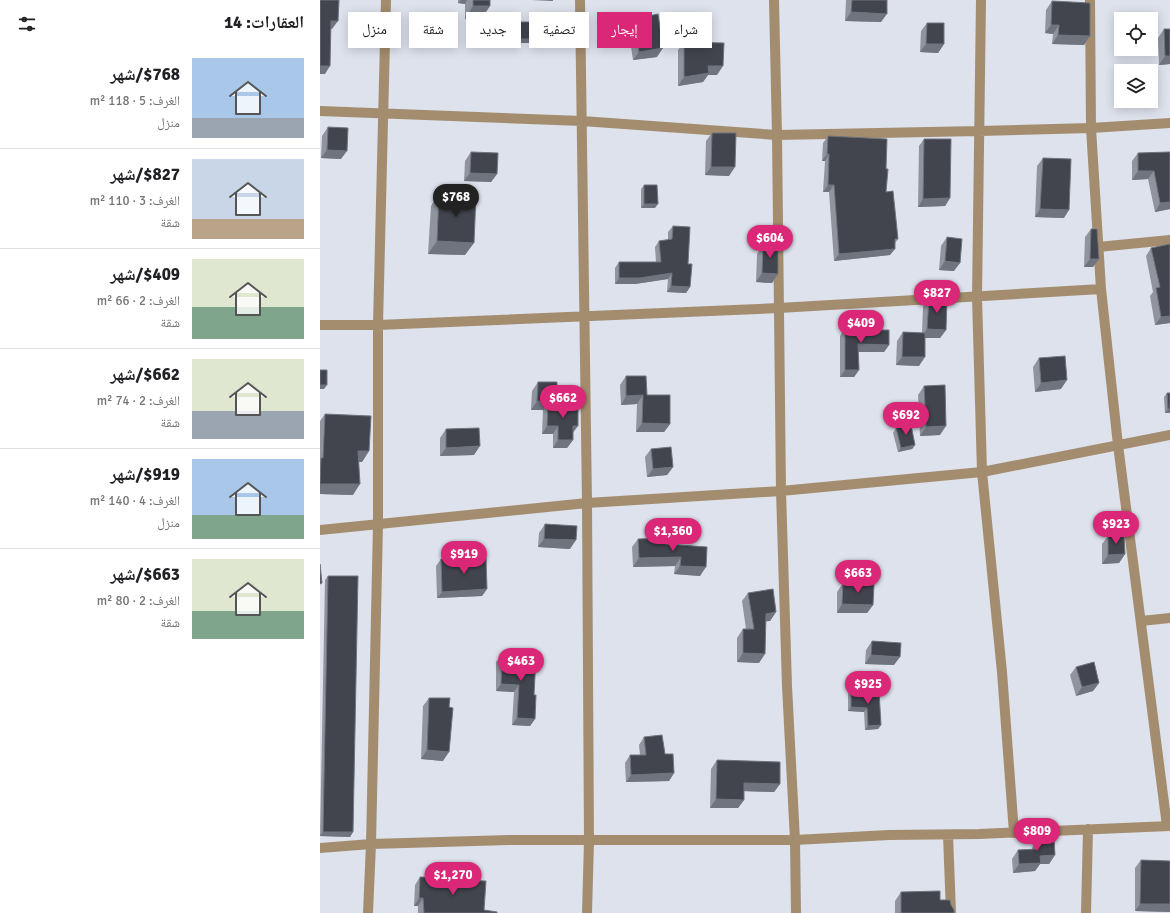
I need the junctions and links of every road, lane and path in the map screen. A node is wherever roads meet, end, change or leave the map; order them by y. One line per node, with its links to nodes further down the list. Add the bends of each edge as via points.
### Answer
1 (386, 0): 7 (street)
2 (580, 0): 8 (street)
3 (774, 0): 12 (street)
4 (981, 0): 11 (street)
5 (1090, 0): 10 (street)
6 (320, 111): 7 (street)
7 (384, 113): 8 (street); 20 (street)
8 (582, 122): 12 (street); 18 (street)
9 (1170, 123): 10 (street)
10 (1091, 128): 11 (street); 14 (street)
11 (979, 131): 12 (street); 16 (street)
12 (777, 135): 17 (street)
13 (1170, 240): 14 (street)
14 (1098, 247): 15 (street)
15 (1101, 289): 16 (street); 22 (street)
16 (977, 296): 17 (street); 23 (street)
17 (779, 308): 18 (street); 24 (street)
18 (583, 316): 20 (street); 25 (street)
19 (320, 325): 20 (street)
20 (378, 326): 26 (street)
21 (1170, 435): 22 (street)
22 (1118, 445): 23 (street); 29 (street)
23 (982, 472): 24 (street); 32 (street, via 1002,672)
24 (782, 491): 25 (street); 34 (street, via 786,678)
25 (587, 503): 26 (street); 35 (street)
26 (378, 524): 27 (street); 36 (street)
27 (320, 530)
28 (1170, 618): 29 (street)
29 (1141, 621): 30 (street)
30 (1168, 826): 31 (street)
31 (1088, 829): 32 (street); 42 (street)
32 (1014, 833): 33 (street)
33 (948, 835): 34 (street); 41 (street)
34 (795, 840): 35 (street); 40 (street)
35 (588, 841): 36 (street, via 509,840); 39 (street)
36 (371, 844): 37 (street); 38 (street)
37 (320, 848)
38 (368, 913)
39 (587, 913)
40 (796, 913)
41 (951, 913)
42 (1086, 913)

